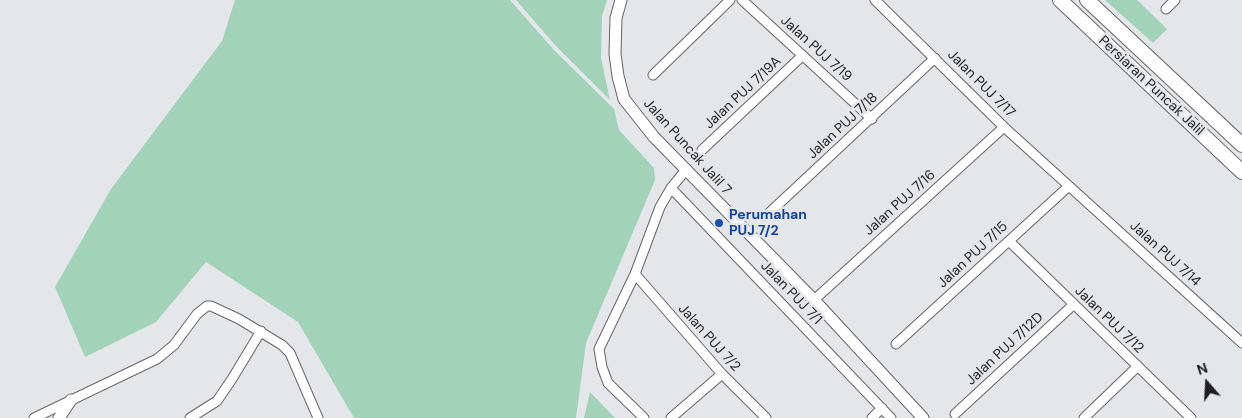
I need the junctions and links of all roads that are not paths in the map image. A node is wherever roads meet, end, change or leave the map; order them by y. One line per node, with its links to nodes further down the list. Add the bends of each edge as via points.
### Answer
1 (621, 0): 16 (street, Jalan Puncak Jalil 7, via 616,18 615,54 624,99)
2 (730, 0): 11 (street)
3 (742, 0): 9 (street, Jalan PUJ 7/19)
4 (875, 0): 10 (street, Jalan PUJ 7/17)
5 (1060, 0): 17 (main road, Persiaran Puncak Jalil)
6 (1087, 0): 14 (main road, Persiaran Puncak Jalil)
7 (1175, 0): 8 (street)
8 (1166, 9)
9 (802, 56): 12 (street, Jalan PUJ 7/19); 15 (street, Jalan PUJ 7/19A)
10 (935, 58): 12 (street, Jalan PUJ 7/18); 13 (street, Jalan PUJ 7/17)
11 (653, 75)
12 (872, 119): 20 (street, Jalan PUJ 7/18)
13 (1004, 127): 18 (street, Jalan PUJ 7/17); 23 (street, Jalan PUJ 7/16)
14 (1242, 145)
15 (702, 150)
16 (686, 171): 19 (street); 23 (street, Jalan Puncak Jalil 7)
17 (1242, 172)
18 (1069, 186): 21 (street, Jalan PUJ 7/15); 26 (street, Jalan PUJ 7/14)
19 (671, 188): 22 (street, via 660,207); 31 (street, Jalan PUJ 7/1)
20 (769, 213)
21 (1009, 241): 24 (street, Jalan PUJ 7/12); 27 (street, Jalan PUJ 7/15)
22 (635, 274): 29 (street, Jalan PUJ 7/2); 37 (street, via 599,349 608,383)
23 (814, 300): 42 (street, Jalan Puncak Jalil 7)
24 (1074, 305): 28 (street, Jalan PUJ 7/12); 32 (street, Jalan PUJ 7/12D)
25 (261, 331): 30 (street, via 219,309 206,306 157,359); 33 (street, via 217,401); 36 (street, via 290,353)
26 (1242, 343)
27 (896, 344)
28 (1138, 366): 43 (street); 44 (street, Jalan PUJ 7/12)
29 (722, 374): 38 (street); 39 (street, Jalan PUJ 7/2)
30 (71, 400): 34 (street); 35 (street)
31 (882, 408): 40 (street); 41 (street, Jalan PUJ 7/1)
32 (955, 414)
33 (195, 417)
34 (34, 418)
35 (59, 418)
36 (318, 418)
37 (644, 418)
38 (671, 418)
39 (766, 418)
40 (872, 418)
41 (891, 418)
42 (923, 418)
43 (1084, 418)
44 (1191, 418)

